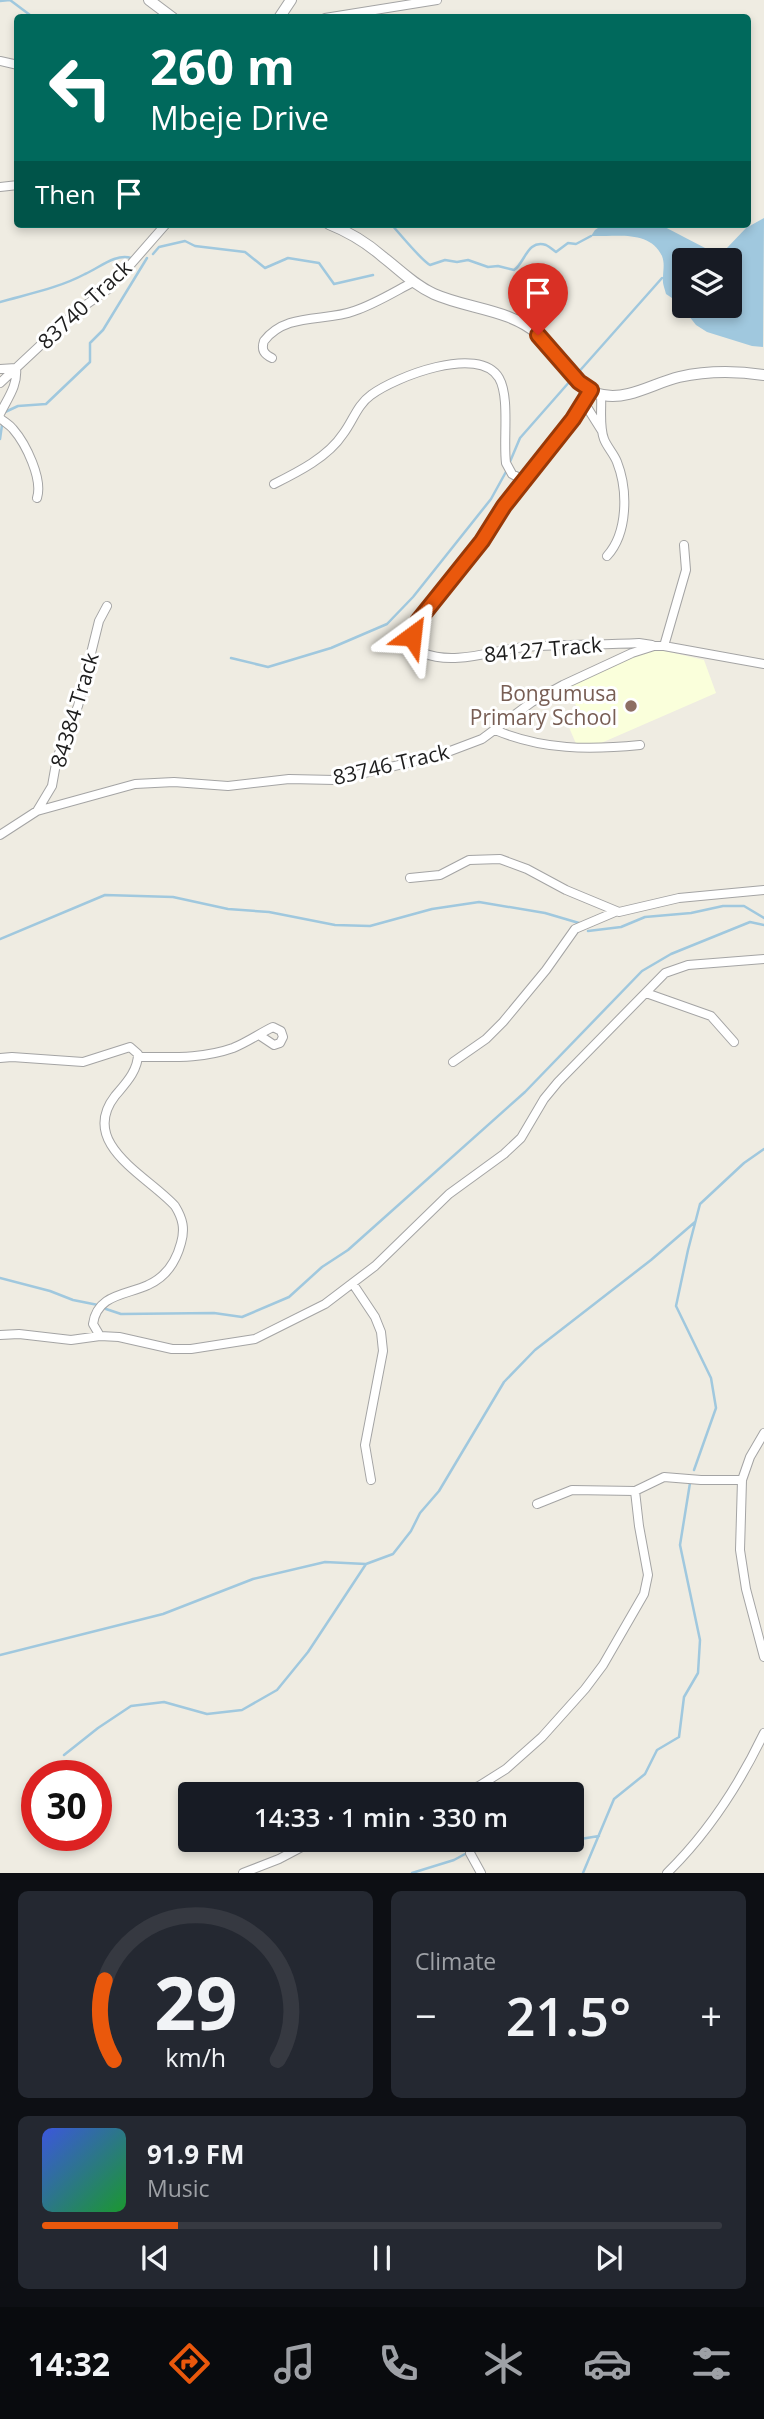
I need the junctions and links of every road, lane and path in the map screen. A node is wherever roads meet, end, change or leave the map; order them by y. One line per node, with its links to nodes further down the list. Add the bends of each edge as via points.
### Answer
1 (149, 0): 4 (street)
2 (437, 0): 3 (street)
3 (404, 3): 5 (street)
4 (168, 14)
5 (346, 14)
6 (162, 228): 11 (street, 83740 Track, via 110,288 77,311)
7 (336, 228): 8 (street, via 369,246)
8 (413, 282): 9 (street, via 352,312 307,317 284,327 264,341 264,353); 14 (street, via 451,301 527,326)
9 (272, 358)
10 (0, 369): 11 (street)
11 (16, 369): 13 (street, 83740 Track); 17 (street, via 13,390)
12 (764, 375): 15 (street, via 694,374 621,395)
13 (0, 383)
14 (591, 390): 15 (street); 16 (street, 84127 Track)
15 (601, 395): 18 (street)
16 (584, 404): 18 (street); 19 (street, 84127 Track)
17 (0, 416): 21 (street, via 16,432 33,463 39,483)
18 (602, 431): 23 (street, via 618,464 622,489 622,529)
19 (525, 481): 20 (street, via 512,474 506,463 500,381 489,367 471,362 426,370 371,395 343,436); 25 (street, 84127 Track, via 418,621 412,636 418,649 450,657 544,646)
20 (274, 484)
21 (37, 498)
22 (684, 545): 26 (street, via 685,570)
23 (607, 556)
24 (107, 606): 30 (street, 84384 Track, via 52,786)
25 (654, 646): 26 (street, 83746 Track); 28 (street, 83746 Track, via 553,690)
26 (664, 646): 27 (street, 83746 Track)
27 (764, 664)
28 (495, 730): 29 (street, via 575,748); 30 (street, 83746 Track, via 456,751 335,780 219,786 150,782)
29 (640, 745)
30 (37, 811): 31 (street, 83746 Track)
31 (0, 835)
32 (410, 878): 34 (street, via 440,875 469,860 500,859)
33 (764, 890): 34 (street, via 679,898)
34 (615, 912): 41 (street, via 575,929 503,1022)
35 (764, 959): 36 (street, via 679,966)
36 (646, 993): 38 (street, via 711,1016); 42 (street, via 558,1082 521,1138 449,1194)
37 (259, 1035): 39 (street, via 207,1055)
38 (734, 1042)
39 (139, 1057): 40 (street, via 130,1047 83,1062); 44 (street, via 104,1113 104,1130 122,1159 175,1206 184,1232 169,1269 149,1284 114,1295 96,1314 93,1324)
40 (0, 1058)
41 (453, 1062)
42 (353, 1284): 44 (street, via 285,1325 242,1343 172,1349 131,1338); 46 (street, via 375,1317 383,1351 365,1445)
43 (0, 1335): 44 (street, via 71,1340)
44 (100, 1336)
45 (764, 1433): 47 (street)
46 (371, 1480)
47 (742, 1480): 48 (street, via 671,1477); 50 (street, via 740,1550)
48 (635, 1491): 49 (street, via 572,1490); 54 (street, via 648,1574 644,1594 584,1689 542,1737)
49 (537, 1504)
50 (764, 1657)
51 (764, 1733): 53 (street)
52 (764, 1741): 53 (street)
53 (756, 1749): 59 (street, via 694,1844)
54 (489, 1782)
55 (289, 1852): 57 (street)
56 (470, 1852): 58 (street)
57 (243, 1873)
58 (481, 1873)
59 (667, 1873)

